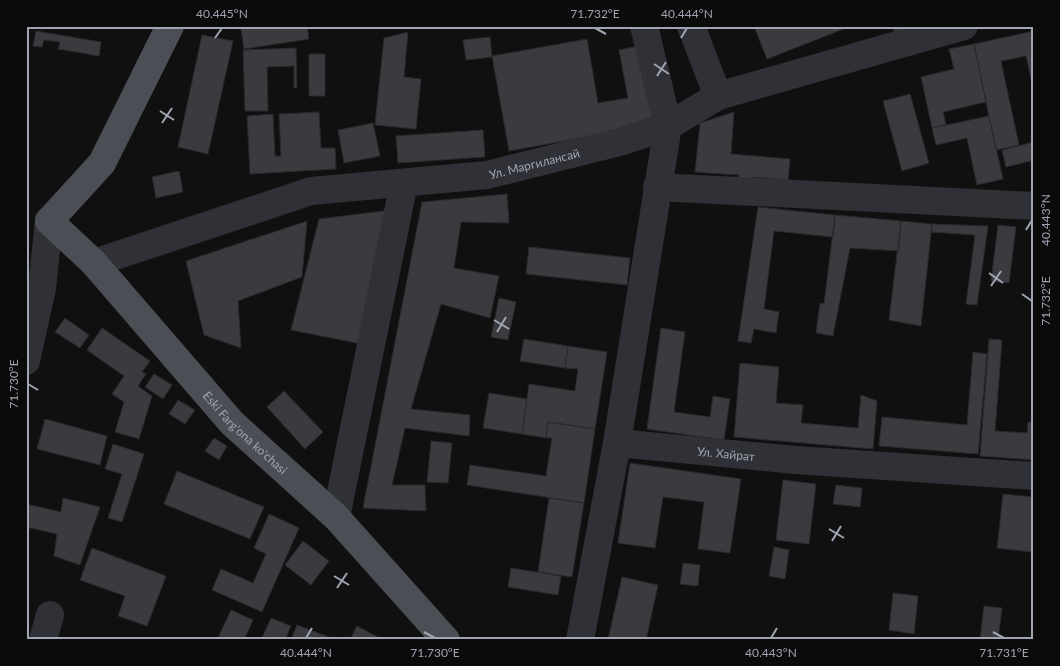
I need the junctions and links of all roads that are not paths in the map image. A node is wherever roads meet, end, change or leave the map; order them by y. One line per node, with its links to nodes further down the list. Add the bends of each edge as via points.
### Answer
1 (644, 26): 6 (street)
2 (692, 26): 5 (street)
3 (964, 26): 5 (street, Ул. Маргилансай)
4 (165, 35): 10 (main road, via 102,163)
5 (718, 96): 6 (street, Ул. Маргилансай)
6 (668, 126): 7 (street, Ул. Маргилансай, via 620,142 487,175); 8 (street)
7 (404, 183): 11 (street, Ул. Маргилансай, via 311,192); 15 (street)
8 (657, 187): 9 (street); 13 (street)
9 (1034, 206)
10 (38, 221): 11 (main road, Eski Farg'ona ko'chasi); 12 (street, via 42,288)
11 (94, 263): 15 (main road, Eski Farg'ona ko'chasi, via 232,423)
12 (26, 361)
13 (617, 444): 14 (street, Ул. Хайрат); 17 (street)
14 (1034, 476)
15 (336, 517): 16 (main road, Eski Farg'ona ko'chasi)
16 (446, 640)
17 (580, 640)

